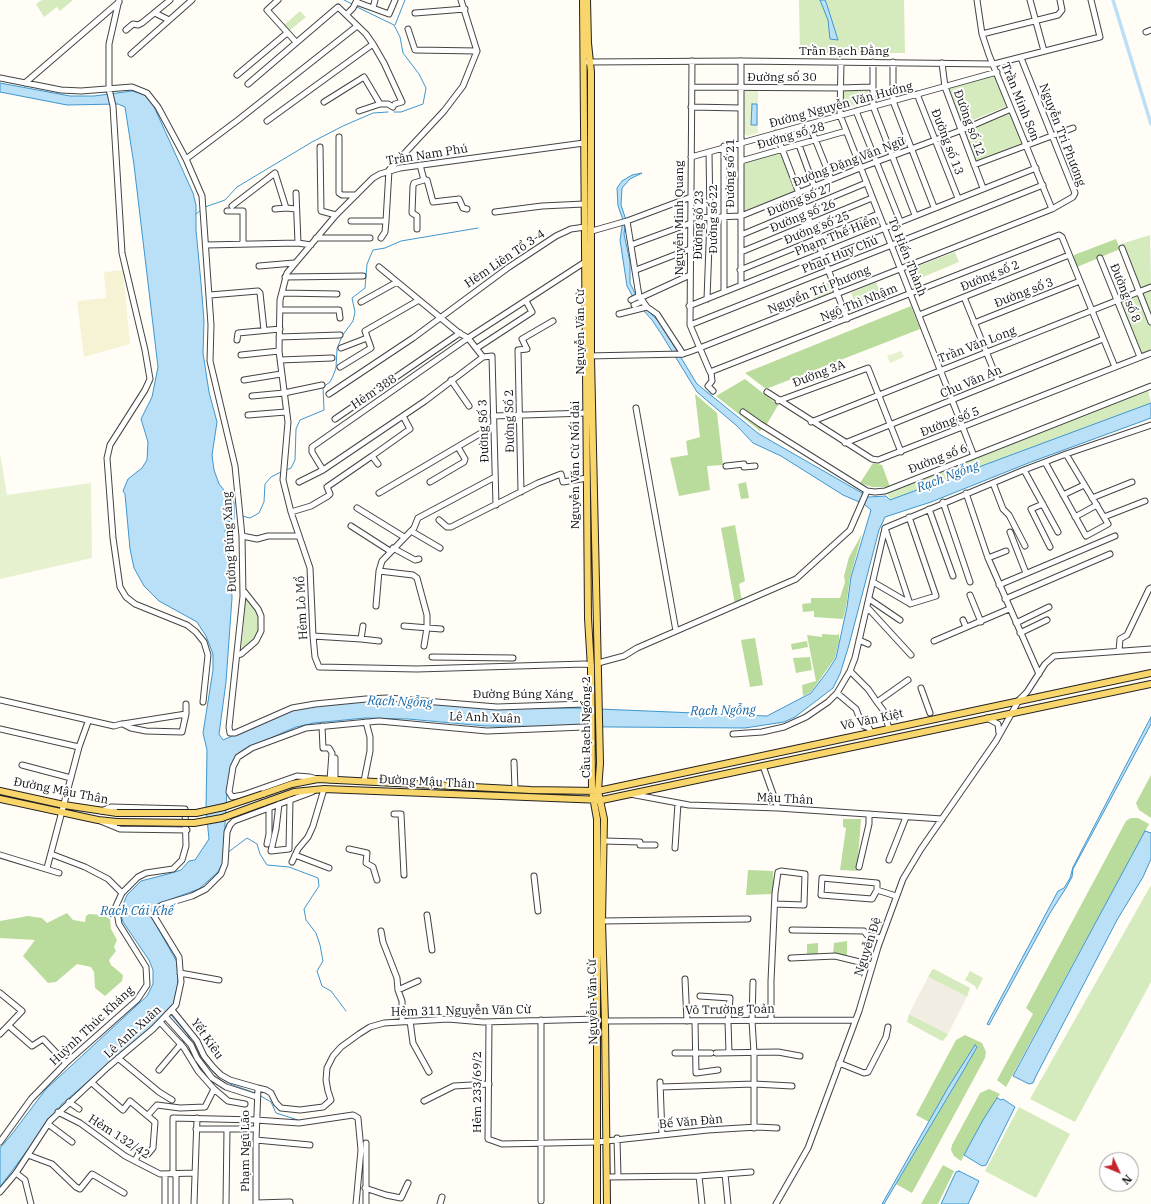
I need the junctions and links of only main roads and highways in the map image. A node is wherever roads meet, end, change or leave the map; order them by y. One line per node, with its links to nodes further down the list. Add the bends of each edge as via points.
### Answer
1 (583, 0): 3 (main road, Nguyễn Văn Cừ)
2 (588, 0): 3 (main road, Nguyễn Văn Cừ)
3 (587, 62): 4 (main road, Nguyễn Văn Cừ, via 584,142); 5 (main road, Nguyễn Văn Cừ, via 592,231)
4 (586, 262): 5 (main road, Nguyễn Văn Cừ Nối dài)
5 (589, 356): 6 (main road, Nguyễn Văn Cừ Nối dài); 7 (main road, Nguyễn Văn Cừ)
6 (587, 538): 7 (main road); 9 (main road, Nguyễn Văn Cừ Nối dài)
7 (594, 538): 8 (main road, Nguyễn Văn Cừ)
8 (598, 663): 14 (main road, Cầu Rạch Ngổng 2, via 600,763)
9 (591, 667): 14 (main road, Cầu Rạch Ngổng 2, via 591,763)
10 (1151, 673): 14 (main road, Võ Văn Kiệt)
11 (1151, 684): 17 (main road, Võ Văn Kiệt)
12 (489, 788): 13 (main road, Đường Mậu Thân, bridge, via 318,779 292,784 224,807 196,813 117,813); 14 (main road, Đường Mậu Thân); 15 (main road)
13 (0, 791)
14 (595, 791): 17 (main road); 18 (main road, Nguyễn Văn Cừ)
15 (488, 795): 16 (main road, Đường Mậu Thân, bridge, via 322,789 294,792 222,818 194,823 98,820); 18 (main road, Đường Mậu Thân)
16 (0, 799)
17 (602, 800): 18 (main road, Đường Mậu Thân); 20 (main road, Nguyễn Văn Cừ)
18 (593, 801): 19 (main road, Nguyễn Văn Cừ, via 596,819)
19 (598, 1020): 20 (main road); 21 (main road, Nguyễn Văn Cừ)
20 (605, 1021): 22 (main road, Nguyễn Văn Cừ)
21 (597, 1204)
22 (607, 1204)

